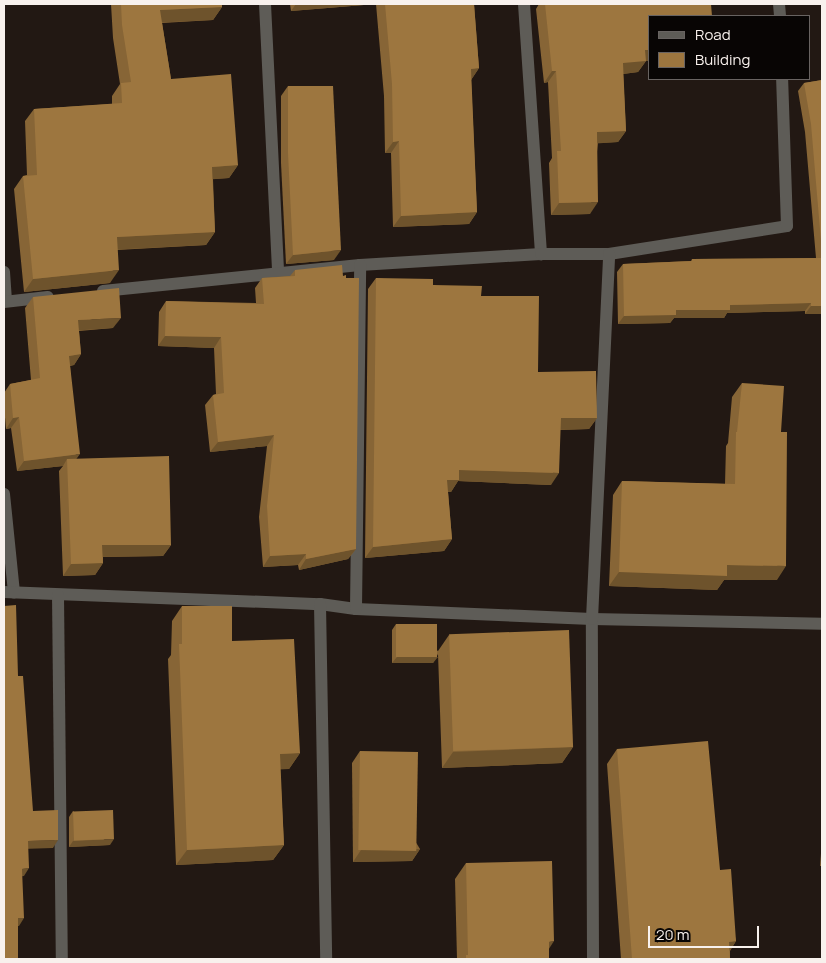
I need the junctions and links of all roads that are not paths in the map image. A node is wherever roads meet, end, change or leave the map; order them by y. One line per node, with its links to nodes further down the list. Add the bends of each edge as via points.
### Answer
1 (265, 4): 8 (street)
2 (524, 4): 4 (street)
3 (782, 80): 5 (street, via 787,226)
4 (541, 254): 5 (street); 6 (street)
5 (609, 254): 17 (street)
6 (360, 265): 8 (street); 16 (street)
7 (4, 272): 11 (street)
8 (278, 272): 9 (street)
9 (93, 292)
10 (64, 295): 11 (street)
11 (5, 302)
12 (4, 494): 13 (street)
13 (9, 592): 14 (street)
14 (58, 595): 15 (street); 19 (street)
15 (320, 604): 16 (street); 20 (street)
16 (356, 609): 17 (street)
17 (592, 619): 18 (street); 21 (street)
18 (822, 624)
19 (62, 959)
20 (326, 959)
21 (593, 959)

